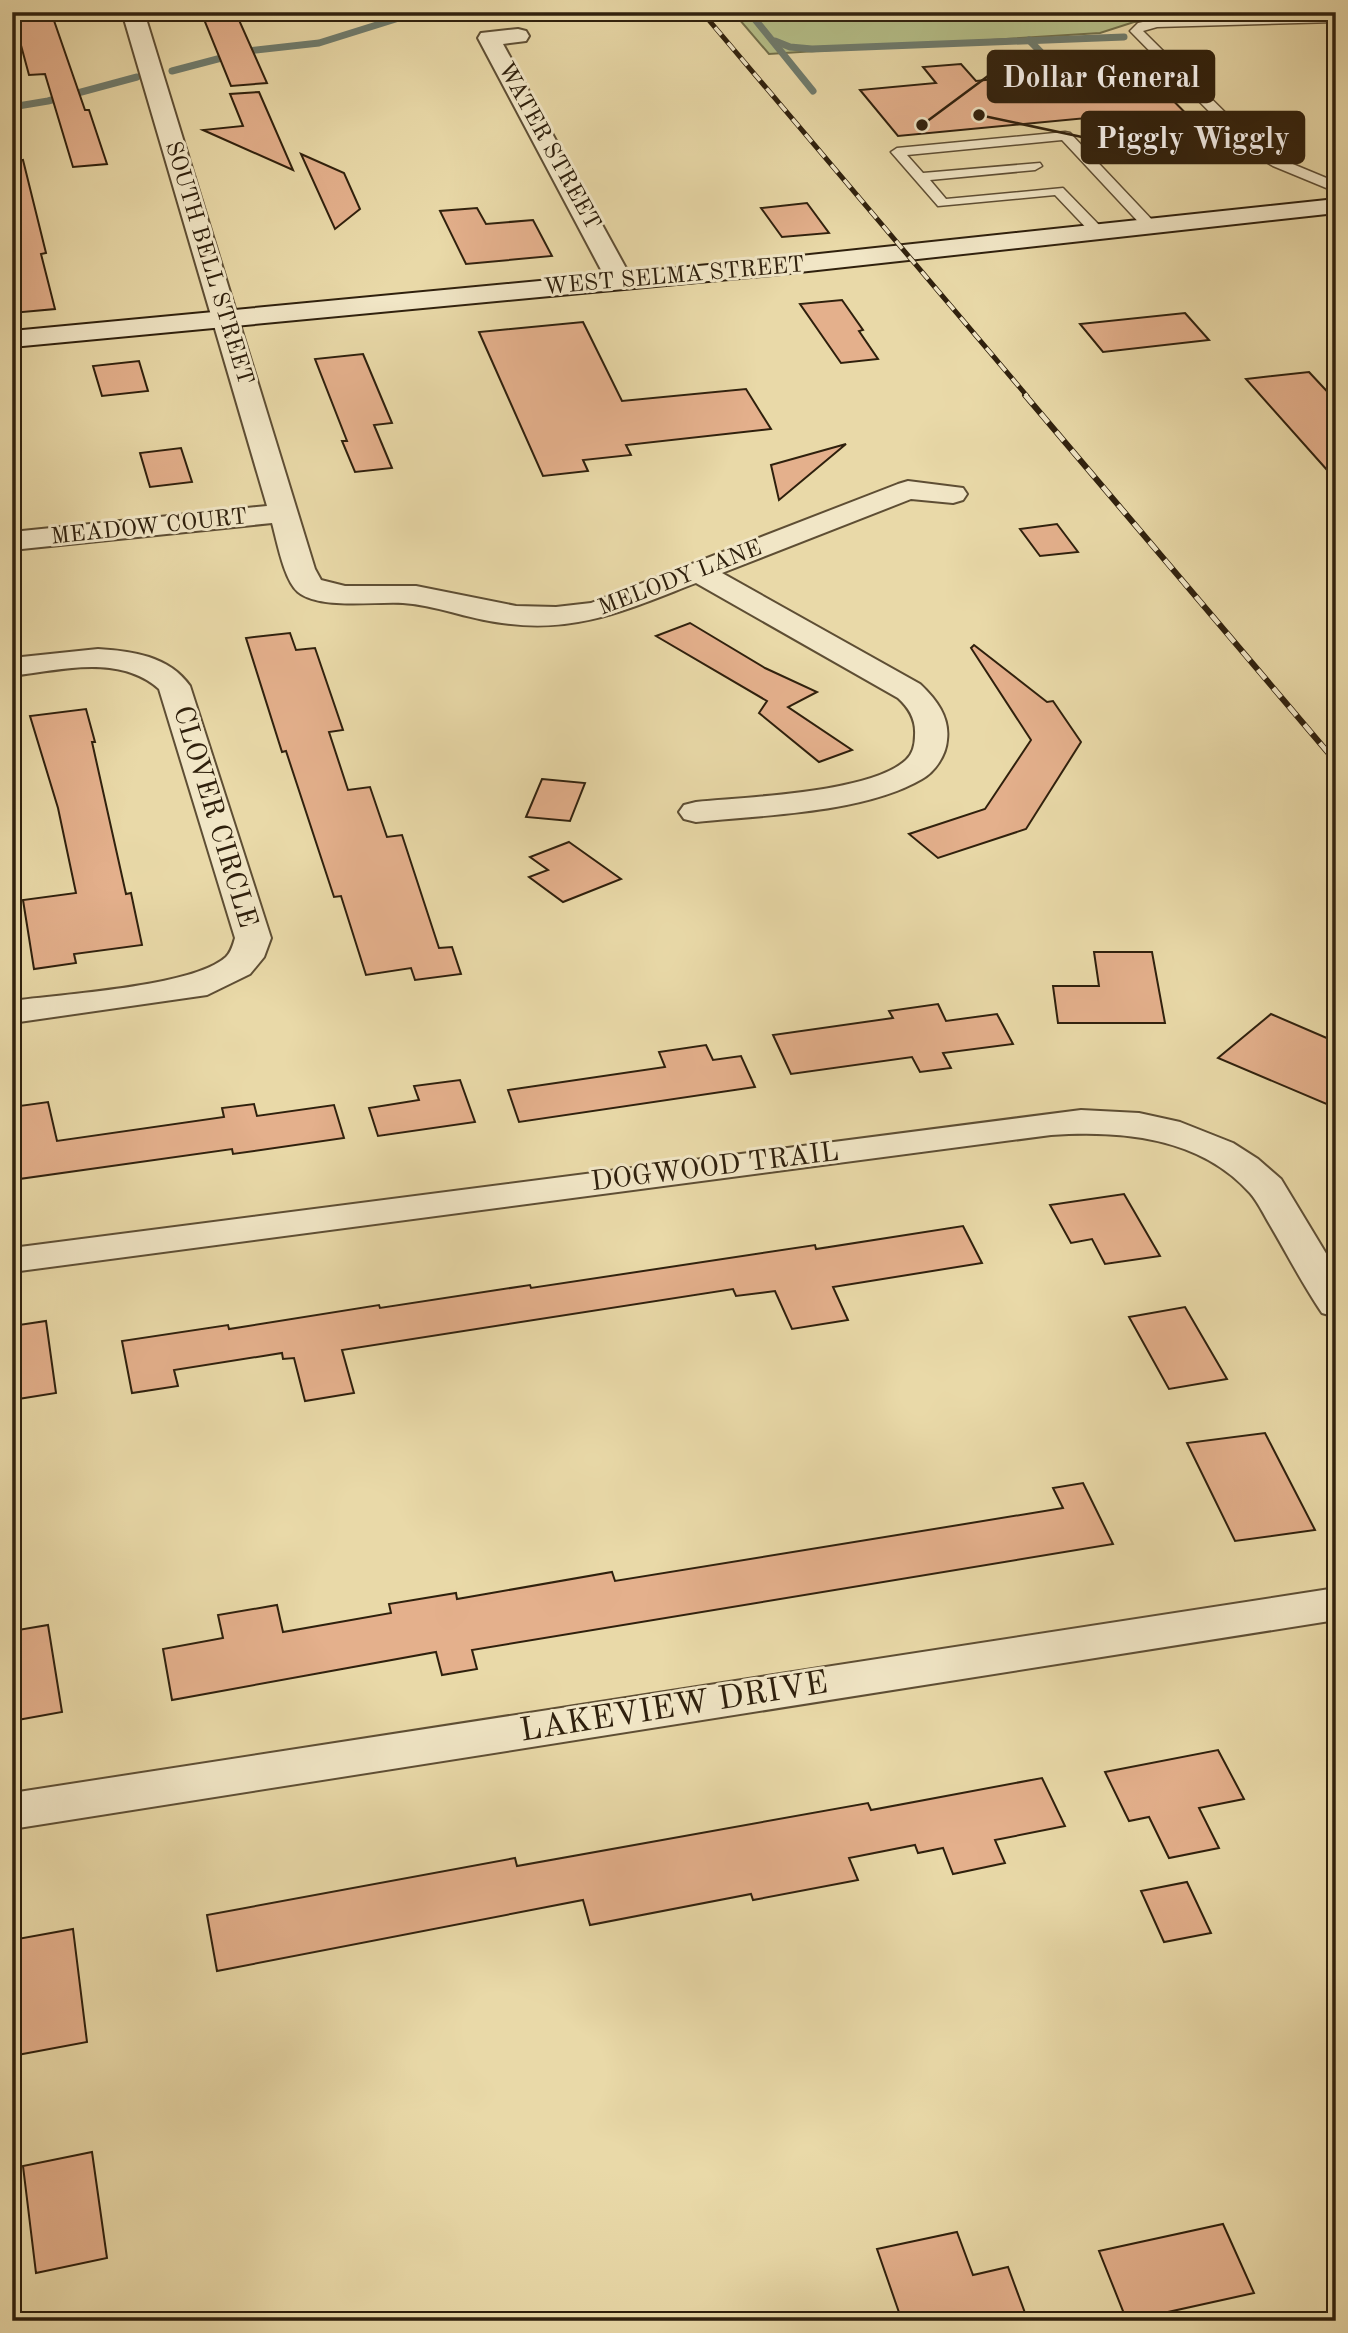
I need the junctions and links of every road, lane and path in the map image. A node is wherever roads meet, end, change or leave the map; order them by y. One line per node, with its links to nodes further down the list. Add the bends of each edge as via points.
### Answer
1 (133, 12): 13 (street, SOUTH BELL STREET)
2 (1336, 18): 7 (lane, via 1157,23 1136,31 1252,147)
3 (519, 36): 12 (street, WATER STREET, via 489,38)
4 (1011, 141): 5 (lane); 6 (lane, via 897,152); 10 (lane, via 1065,136)
5 (1035, 166): 6 (lane); 8 (lane)
6 (921, 177): 8 (lane, via 943,203)
7 (1336, 188)
8 (1058, 191): 11 (lane)
9 (1336, 206): 10 (street, WEST SELMA STREET)
10 (1150, 226): 11 (street, WEST SELMA STREET)
11 (1098, 232): 12 (street, WEST SELMA STREET)
12 (620, 281): 13 (street, WEST SELMA STREET)
13 (226, 318): 14 (street, WEST SELMA STREET); 16 (street, SOUTH BELL STREET)
14 (12, 339)
15 (953, 494): 18 (street, MELODY LANE, via 908,490)
16 (285, 513): 17 (street, MEADOW COURT); 18 (street, MELODY LANE, via 303,578 319,591 336,595 401,593 489,612 546,617 597,611)
17 (12, 541)
18 (699, 572): 20 (street, via 909,691 926,709 932,743 914,771 888,782)
19 (12, 667): 21 (street, CLOVER CIRCLE, via 113,659 144,665 167,677 177,695 253,938 237,966 194,986)
20 (696, 812)
21 (12, 1012)
22 (12, 1260): 23 (street, DOGWOOD TRAIL, via 1051,1124 1107,1121 1192,1137 1252,1172 1272,1195)
23 (1336, 1304)
24 (1336, 1604): 25 (street, LAKEVIEW DRIVE)
25 (12, 1811)

